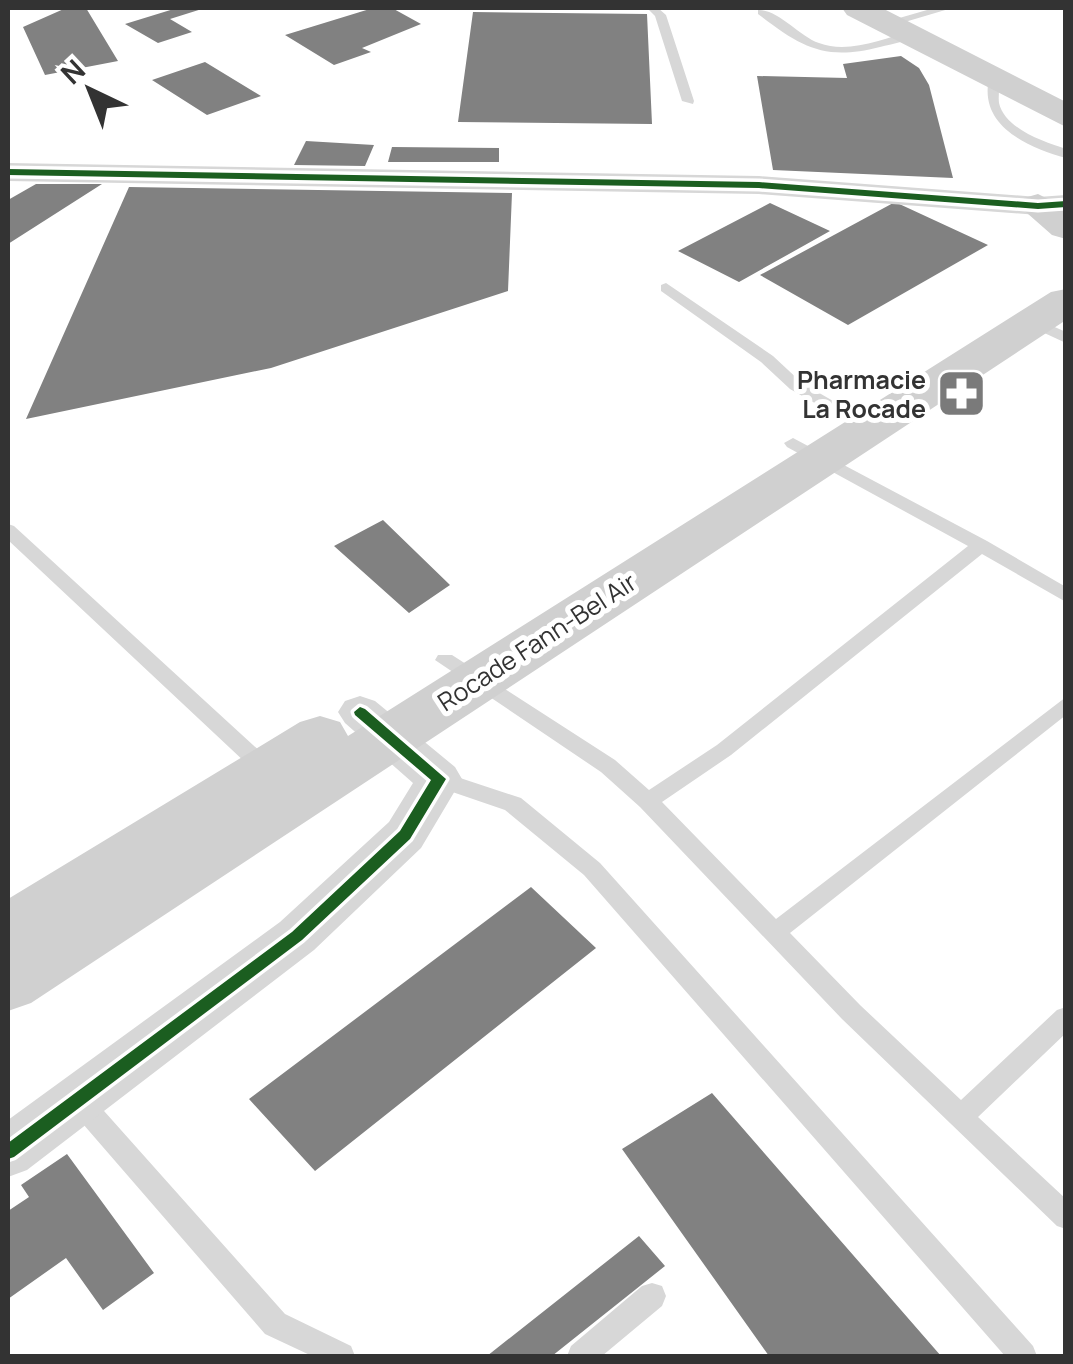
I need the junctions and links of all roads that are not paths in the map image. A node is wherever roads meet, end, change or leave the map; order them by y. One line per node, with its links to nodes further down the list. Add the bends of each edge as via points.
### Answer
1 (652, 8): 8 (lane)
2 (858, 8): 5 (main road)
3 (946, 8): 5 (lane)
4 (762, 12): 5 (lane, via 817,50 848,52)
5 (910, 34): 6 (main road); 7 (main road)
6 (994, 78): 9 (main road); 10 (lane, via 993,105 1006,122)
7 (1066, 95)
8 (688, 101)
9 (1066, 116)
10 (1066, 154)
11 (8, 172): 12 (street, via 760,186)
12 (1056, 212)
13 (1066, 273): 16 (main road, Rocade Fann-Bel Air)
14 (666, 288): 16 (lane, via 796,386)
15 (1054, 320): 16 (main road, Rocade Fann-Bel Air)
16 (857, 419): 17 (main road, Rocade Fann-Bel Air)
17 (806, 451): 19 (lane); 21 (main road, Rocade Fann-Bel Air)
18 (8, 530): 25 (lane)
19 (981, 546): 20 (lane); 26 (lane, via 724,750)
20 (1066, 596)
21 (462, 670): 23 (main road, Rocade Fann-Bel Air); 26 (lane, via 608,766)
22 (1066, 704): 28 (lane)
23 (375, 724): 24 (street); 25 (main road, Rocade Fann-Bel Air)
24 (439, 779): 31 (street, via 404,835 363,878); 38 (lane, via 514,804 592,869)
25 (281, 784): 27 (main road, Rocade Fann-Bel Air); 29 (main road, Rocade Fann-Bel Air)
26 (648, 801): 28 (lane)
27 (8, 931)
28 (775, 932): 32 (lane)
29 (8, 984)
30 (1066, 1017): 32 (lane)
31 (79, 1101): 33 (street); 36 (lane, via 276,1324)
32 (961, 1117): 34 (lane)
33 (8, 1152)
34 (1066, 1217)
35 (652, 1296): 37 (lane)
36 (341, 1356)
37 (581, 1356)
38 (1023, 1356)

